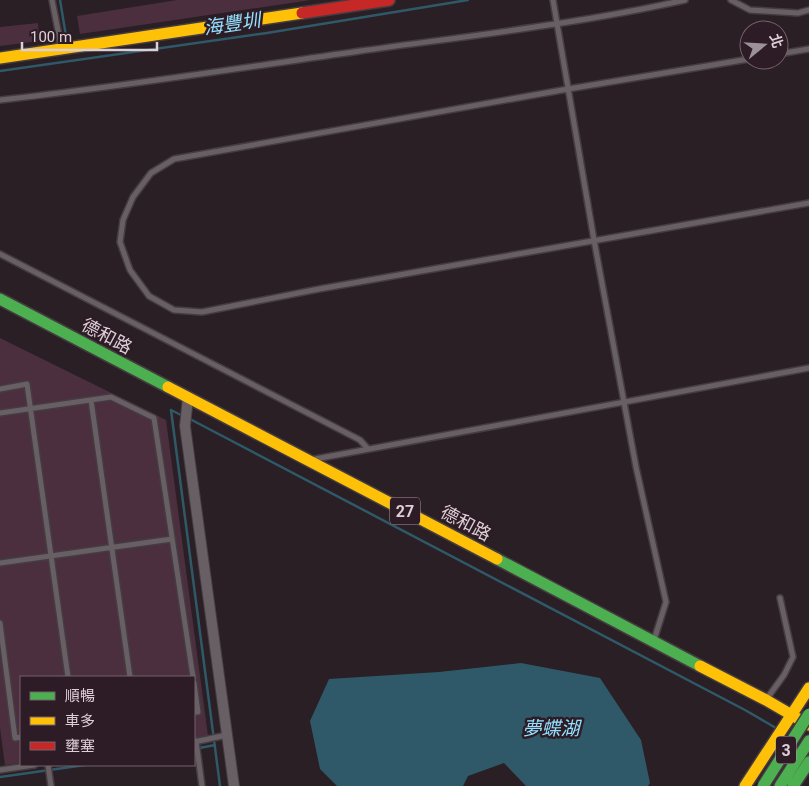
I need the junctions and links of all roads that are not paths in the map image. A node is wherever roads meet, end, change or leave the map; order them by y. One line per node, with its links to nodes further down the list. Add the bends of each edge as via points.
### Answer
1 (52, 0): 9 (lane)
2 (389, 0): 9 (main road)
3 (552, 0): 7 (lane)
4 (685, 0): 7 (lane)
5 (731, 0): 6 (lane, via 750,10 798,13)
6 (809, 10)
7 (557, 24): 13 (lane); 14 (lane)
8 (809, 49): 10 (lane)
9 (61, 50): 11 (main road)
10 (789, 52)
11 (0, 58)
12 (739, 61): 13 (lane)
13 (568, 89): 16 (lane); 16 (lane, via 174,159 151,173 133,197 123,220 120,242 130,270 150,296 174,310 202,312)
14 (0, 100)
15 (809, 203): 16 (lane)
16 (594, 240): 23 (lane)
17 (0, 254): 26 (lane, via 360,440)
18 (0, 299): 21 (main road, 德和路 / 27)
19 (809, 368): 23 (lane)
20 (0, 388): 24 (lane, via 27,384)
21 (188, 398): 27 (main road, 德和路 / 27); 45 (street, via 185,426)
22 (90, 400): 24 (lane); 28 (lane, via 111,397 154,418); 29 (lane)
23 (624, 402): 26 (lane); 34 (lane, via 666,602)
24 (31, 409): 25 (lane); 30 (lane)
25 (0, 413)
26 (368, 449): 27 (lane)
27 (308, 460): 34 (main road, 德和路 / 27)
28 (172, 540): 29 (lane); 37 (lane)
29 (111, 547): 30 (lane); 36 (lane)
30 (51, 556): 31 (lane); 35 (lane)
31 (0, 563)
32 (780, 598): 40 (lane, via 793,657)
33 (0, 623): 46 (lane, via 15,738)
34 (654, 641): 40 (main road, 德和路 / 27)
35 (68, 676)
36 (130, 676)
37 (193, 676)
38 (809, 688): 42 (main road)
39 (195, 691): 41 (lane, via 198,712)
40 (766, 700): 42 (main road, 德和路 / 27)
41 (195, 712)
42 (792, 714): 44 (main road, 德和路 / 27); 56 (main road)
43 (809, 714): 57 (main road, 3, bridge)
44 (809, 725)
45 (227, 735): 48 (lane); 55 (street)
46 (20, 737)
47 (809, 741): 58 (main road, 3)
48 (195, 742): 54 (lane)
49 (809, 762): 59 (main road)
50 (27, 766): 52 (lane)
51 (48, 766): 53 (lane)
52 (0, 770)
53 (51, 786)
54 (202, 786)
55 (234, 786)
56 (745, 786)
57 (763, 786)
58 (780, 786)
59 (794, 786)

